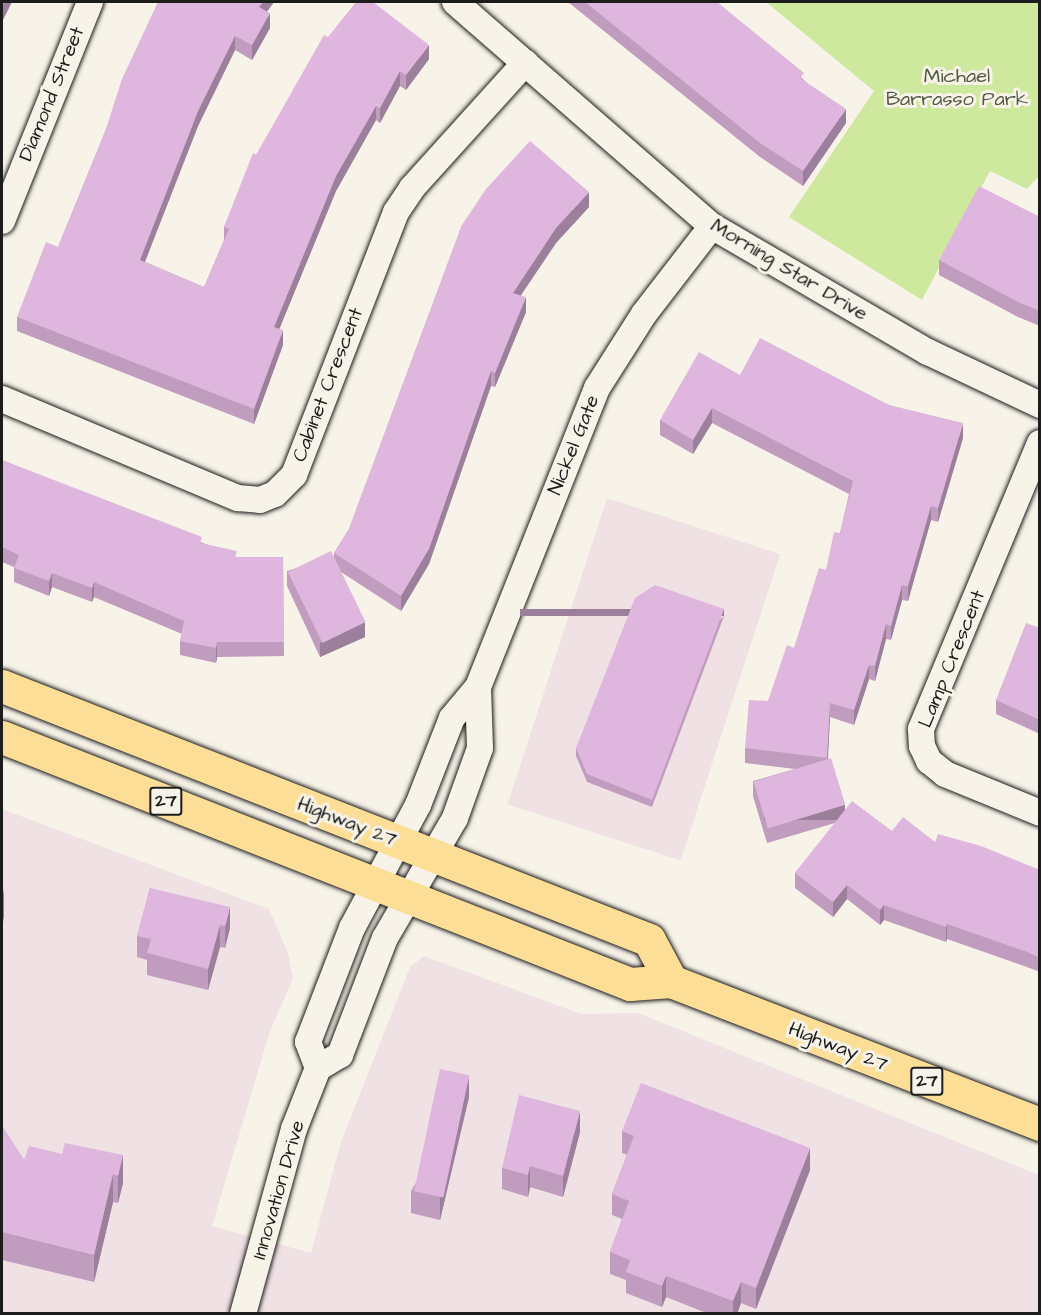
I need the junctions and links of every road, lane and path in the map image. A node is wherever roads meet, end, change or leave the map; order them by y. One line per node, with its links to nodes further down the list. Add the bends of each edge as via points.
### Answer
1 (90, 2): 4 (street, Diamond Street)
2 (455, 2): 3 (street, Morning Star Drive)
3 (525, 63): 5 (street, Morning Star Drive); 6 (street, Cabinet Crescent, via 412,188 396,212 294,475 275,494 260,500 238,498)
4 (2, 221)
5 (712, 226): 7 (street, Morning Star Drive, via 928,352); 10 (street, Nickel Gate, via 644,314 597,388)
6 (2, 399)
7 (1040, 405)
8 (1040, 442): 12 (street, Lamp Crescent, via 921,729 922,746 929,761 945,774)
9 (2, 686): 13 (main road, Highway 27 / 27)
10 (478, 687): 13 (street, Nickel Gate, via 452,718 418,805); 14 (street, Nickel Gate, via 480,748 455,818)
11 (2, 737): 15 (main road, Highway 27 / 27)
12 (1040, 813)
13 (398, 842): 14 (main road, Highway 27 / 27); 15 (street)
14 (433, 855): 16 (street, Nickel Gate); 17 (main road, Highway 27 / 27, via 649,940)
15 (375, 885): 16 (main road, Highway 27 / 27); 18 (street, via 352,928 308,1042)
16 (408, 897): 17 (main road, Highway 27 / 27, via 630,984); 18 (street, via 385,938 340,1055)
17 (672, 981): 19 (main road, Highway 27 / 27)
18 (318, 1068): 20 (street, Innovation Drive, via 294,1129)
19 (1040, 1124)
20 (243, 1314)

